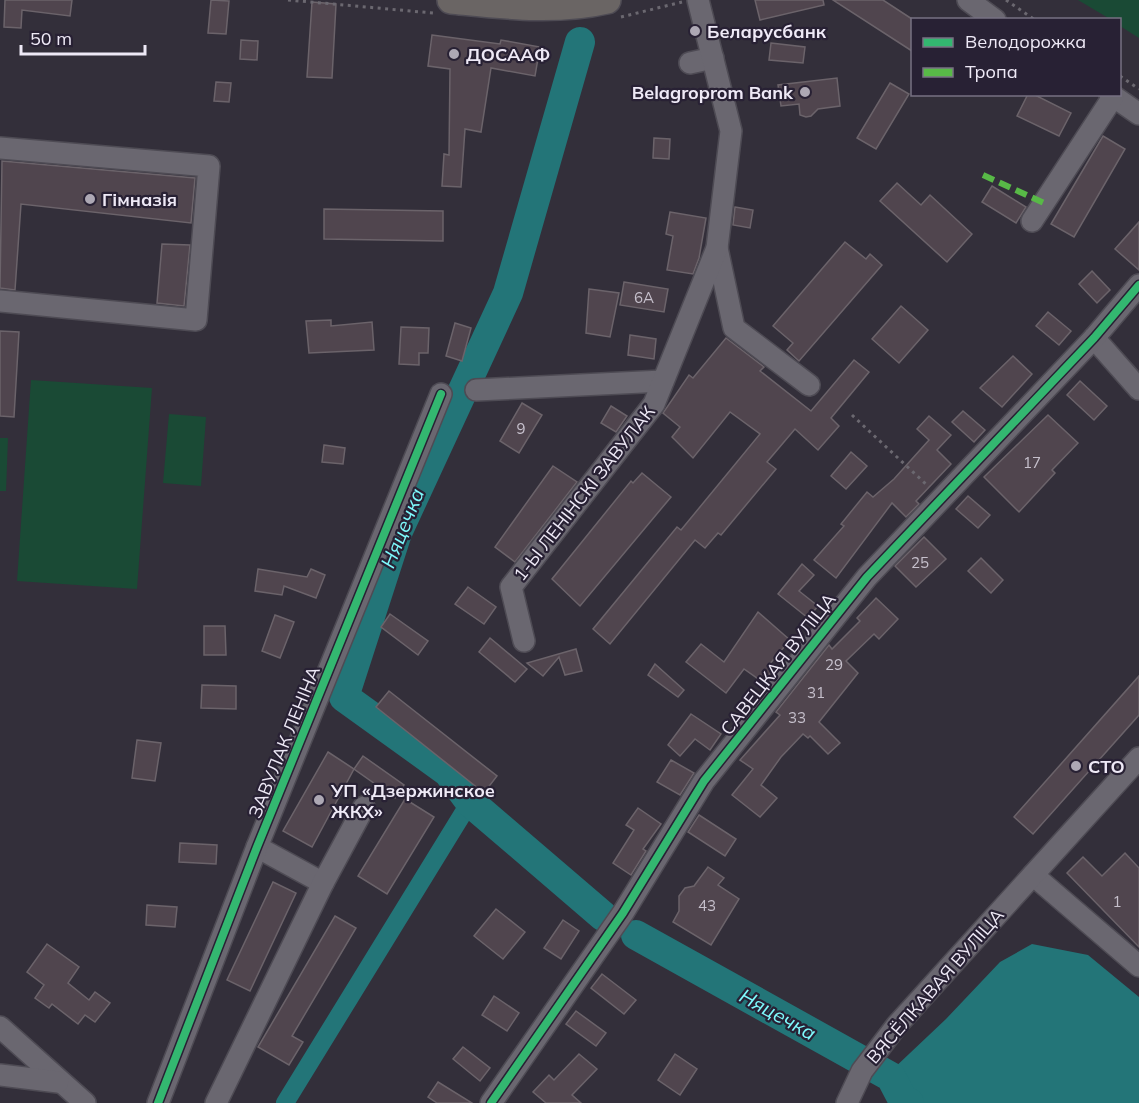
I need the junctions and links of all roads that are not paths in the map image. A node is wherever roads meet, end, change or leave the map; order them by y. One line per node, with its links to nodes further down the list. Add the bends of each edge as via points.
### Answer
1 (451, 0): 5 (main road)
2 (607, 0): 5 (main road, via 562,7)
3 (698, 0): 7 (street, 1-Ы ЛЕНІНСКІ ЗАВУЛАК)
4 (968, 0): 6 (street)
5 (490, 2)
6 (992, 18)
7 (713, 58): 8 (street); 13 (street, 1-Ы ЛЕНІНСКІ ЗАВУЛАК, via 731,131)
8 (690, 63)
9 (1112, 96): 10 (street); 12 (street)
10 (1139, 114)
11 (0, 148): 15 (street, via 209,166 196,320)
12 (1032, 221)
13 (717, 248): 17 (street, 1-Ы ЛЕНІНСКІ ЗАВУЛАК); 18 (street, via 734,328)
14 (1139, 285): 16 (street, САВЕЦКАЯ ВУЛІЦА)
15 (0, 301)
16 (1094, 338): 19 (street); 36 (street, САВЕЦКАЯ ВУЛІЦА, via 867,577 704,782 623,913)
17 (663, 381): 20 (street); 22 (street, 1-Ы ЛЕНІНСКІ ЗАВУЛАК, via 654,404 511,587)
18 (809, 386)
19 (1139, 389)
20 (476, 390)
21 (441, 394): 25 (street, ЗАВУЛАК ЛЕНІНА)
22 (524, 641)
23 (1139, 758): 26 (street, ВЯСЁЛКАВАЯ ВУЛІЦА)
24 (364, 807): 27 (street)
25 (257, 847): 27 (street); 34 (street, ЗАВУЛАК ЛЕНІНА)
26 (1033, 875): 28 (street); 32 (street, ВЯСЁЛКАВАЯ ВУЛІЦА, via 897,1025 862,1071)
27 (323, 884): 35 (street)
28 (1139, 966)
29 (0, 1027): 31 (street)
30 (0, 1075): 31 (street)
31 (58, 1082): 33 (street)
32 (847, 1102)
33 (85, 1103)
34 (158, 1103)
35 (216, 1103)
36 (491, 1103)

